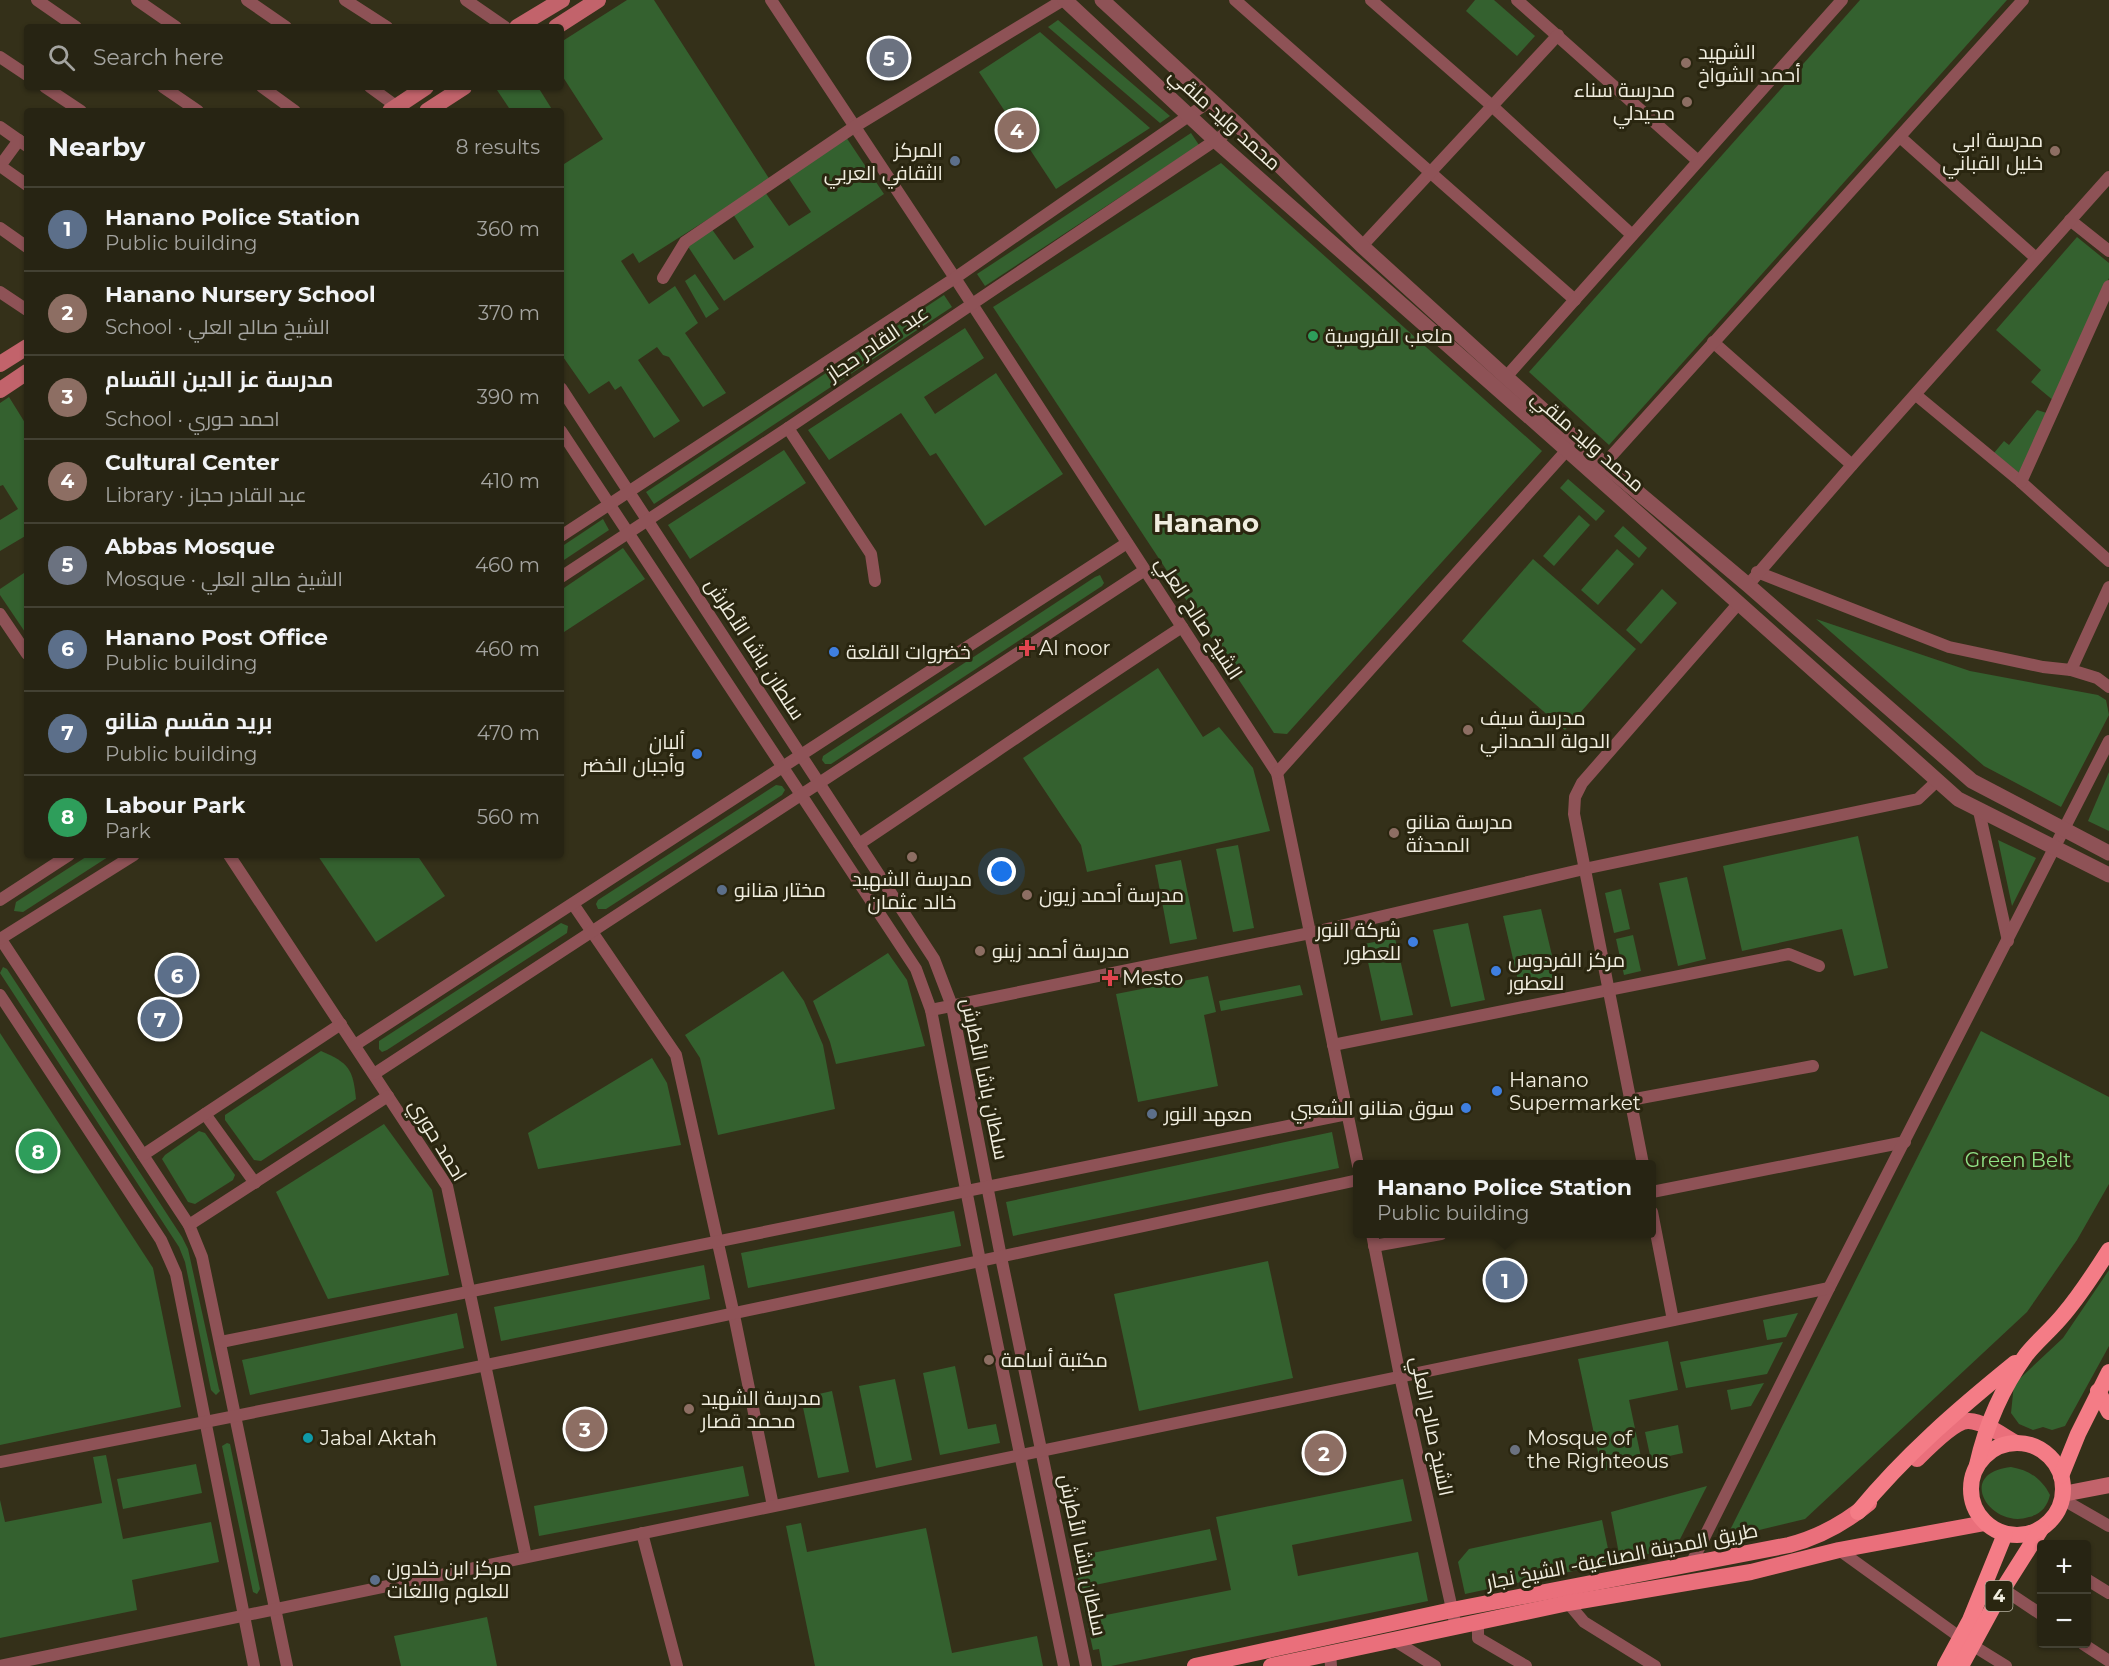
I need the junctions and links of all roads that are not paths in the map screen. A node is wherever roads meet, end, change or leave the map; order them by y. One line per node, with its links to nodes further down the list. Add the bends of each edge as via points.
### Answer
1 (37, 0): 16 (street)
2 (137, 0): 17 (street)
3 (247, 0): 18 (street)
4 (345, 0): 19 (street)
5 (466, 0): 20 (street)
6 (598, 0): 22 (main road)
7 (771, 0): 43 (street, الشيخ صالح العلي)
8 (1064, 0): 40 (street, محمد وليد ملقي); 43 (street)
9 (1102, 0): 32 (street, محمد وليد ملقي)
10 (1235, 0): 48 (street)
11 (1371, 0): 33 (street)
12 (1517, 0): 23 (street)
13 (1842, 0): 47 (street)
14 (2023, 0): 44 (street)
15 (558, 1): 21 (main road)
16 (72, 24)
17 (172, 24)
18 (282, 24)
19 (382, 24)
20 (501, 24)
21 (523, 24)
22 (561, 24)
23 (1558, 35): 33 (street); 47 (street)
24 (0, 57): 25 (street)
25 (24, 73)
26 (50, 90): 34 (street)
27 (167, 90): 35 (street)
28 (266, 90): 36 (street)
29 (373, 90): 37 (street)
30 (422, 90): 38 (main road)
31 (459, 90): 39 (main road)
32 (1210, 101): 40 (street, عبد القادر حجاز); 41 (street, محمد وليد ملقي)
33 (1491, 105): 48 (street); 53 (street)
34 (76, 108)
35 (194, 108)
36 (291, 108)
37 (392, 108)
38 (394, 108)
39 (432, 108)
40 (1189, 116): 45 (street, محمد وليد ملقي); 59 (street, عبد القادر حجاز)
41 (1238, 125): 45 (street, عبد القادر حجاز); 55 (street, محمد وليد ملقي)
42 (0, 127): 46 (street)
43 (854, 127): 58 (street, via 685,242); 59 (street, الشيخ صالح العلي)
44 (1900, 137): 57 (street); 65 (street)
45 (1215, 140): 63 (street, عبد القادر حجاز); 75 (street, محمد وليد ملقي)
46 (23, 143): 50 (street, via 0,166)
47 (1698, 161): 53 (street)
48 (1431, 171): 55 (street); 62 (street)
49 (2109, 177): 51 (street)
50 (24, 183)
51 (2070, 220): 56 (street); 57 (street)
52 (0, 228): 54 (street)
53 (1632, 235): 62 (street)
54 (24, 245)
55 (1362, 246): 69 (street, محمد وليد ملقي)
56 (2109, 251)
57 (2036, 258): 72 (street)
58 (663, 278)
59 (955, 278): 63 (street, الشيخ صالح العلي); 79 (street, عبد القادر حجاز)
60 (2109, 286): 78 (street)
61 (0, 292): 64 (street)
62 (1575, 300): 69 (street)
63 (971, 303): 73 (street, عبد القادر حجاز); 84 (street, الشيخ صالح العلي)
64 (24, 308)
65 (1713, 342): 76 (street); 77 (street)
66 (24, 348): 67 (main road)
67 (4, 356)
68 (24, 374): 70 (main road)
69 (1506, 377): 76 (street, محمد وليد ملقي)
70 (0, 390)
71 (564, 393): 79 (street, سلطان باشا الأطرش)
72 (1916, 395): 77 (street); 78 (street)
73 (788, 428): 81 (street, عبد القادر حجاز); 89 (street, via 871,554)
74 (564, 436): 80 (street, سلطان باشا الأطرش)
75 (1567, 450): 92 (street, محمد وليد ملقي); 101 (street)
76 (1604, 464): 90 (street, محمد وليد ملقي)
77 (1852, 465): 87 (street)
78 (2020, 482): 85 (street)
79 (629, 492): 80 (street, عبد القادر حجاز); 81 (street, سلطان باشا الأطرش)
80 (610, 505): 82 (street, سلطان باشا الأطرش); 83 (street, عبد القادر حجاز)
81 (648, 520): 82 (street, عبد القادر حجاز); 99 (street, سلطان باشا الأطرش)
82 (628, 533): 88 (street, عبد القادر حجاز); 100 (street, سلطان باشا الأطرش)
83 (564, 534)
84 (1127, 543): 86 (street, الشيخ صالح العلي); 99 (street)
85 (2109, 561)
86 (1145, 570): 94 (street, الشيخ صالح العلي); 103 (street)
87 (1758, 572): 90 (street); 96 (street, via 1949,647 2043,667)
88 (564, 575)
89 (875, 581)
90 (1748, 585): 106 (street, محمد وليد ملقي, via 1972,781)
91 (2109, 587): 96 (street)
92 (1738, 604): 102 (street, محمد وليد ملقي); 113 (street, via 1582,783 1575,796 1574,814)
93 (0, 614): 95 (street)
94 (1182, 627): 101 (street, الشيخ صالح العلي); 107 (street)
95 (24, 650)
96 (2071, 669): 97 (street)
97 (2109, 687)
98 (2109, 741): 106 (street)
99 (801, 755): 100 (street); 103 (street, سلطان باشا الأطرش)
100 (783, 767): 104 (street, سلطان باشا الأطرش); 116 (street)
101 (1277, 773): 118 (street, الشيخ صالح العلي)
102 (1937, 781): 105 (street, محمد وليد ملقي); 113 (street, via 1918,799)
103 (819, 783): 104 (street); 107 (street, سلطان باشا الأطرش)
104 (801, 795): 117 (street); 125 (street, سلطان باشا الأطرش, via 915,969)
105 (1979, 812): 108 (street, محمد وليد ملقي); 120 (street)
106 (2064, 830): 108 (street); 109 (street, محمد وليد ملقي)
107 (859, 844): 124 (street, سلطان باشا الأطرش, via 934,959)
108 (2055, 848): 114 (street, محمد وليد ملقي); 120 (street)
109 (2109, 853)
110 (64, 858): 115 (street)
111 (129, 858): 119 (street)
112 (231, 858): 126 (street, احمد حوري)
113 (1584, 869): 118 (street); 122 (street)
114 (2109, 875)
115 (0, 900)
116 (573, 903): 117 (street); 128 (street)
117 (592, 932): 130 (street); 148 (street, via 676,1055)
118 (1310, 933): 124 (street); 127 (street, الشيخ صالح العلي)
119 (0, 938): 136 (street)
120 (2008, 941): 135 (street)
121 (1820, 966): 122 (street, via 1789,954)
122 (1608, 990): 127 (street); 132 (street)
123 (0, 995): 165 (street, via 161,1240 176,1274)
124 (952, 1006): 125 (street); 141 (street, سلطان باشا الأطرش)
125 (931, 1010): 143 (street, سلطان باشا الأطرش)
126 (341, 1024): 128 (street, احمد حوري); 133 (street)
127 (1333, 1045): 134 (street, الشيخ صالح العلي)
128 (355, 1046): 130 (street, احمد حوري)
129 (1813, 1066): 132 (street)
130 (374, 1074): 131 (street, احمد حوري)
131 (388, 1096): 140 (street); 154 (street, احمد حوري, via 447,1185)
132 (1630, 1100): 138 (street)
133 (205, 1114): 136 (street); 140 (street)
134 (1347, 1114): 137 (street, الشيخ صالح العلي); 141 (street)
135 (1905, 1143): 142 (street); 153 (street)
136 (143, 1155): 144 (street)
137 (1357, 1160)
138 (1642, 1160)
139 (1353, 1181): 151 (street)
140 (255, 1183): 144 (street)
141 (988, 1188): 143 (street); 151 (street, سلطان باشا الأطرش)
142 (1656, 1191)
143 (966, 1192): 148 (street); 152 (street, سلطان باشا الأطرش)
144 (189, 1225): 157 (street, via 202,1257)
145 (1656, 1233): 156 (street)
146 (1373, 1238): 149 (street, الشيخ صالح العلي)
147 (1415, 1238): 149 (street)
148 (717, 1241): 154 (street); 155 (street)
149 (1374, 1246): 161 (street, الشيخ صالح العلي)
150 (2109, 1250): 158 (highway, via 2075,1300)
151 (1001, 1257): 152 (street); 168 (street, سلطان باشا الأطرش)
152 (980, 1261): 155 (street); 169 (street, سلطان باشا الأطرش)
153 (1829, 1288): 156 (street); 185 (street)
154 (470, 1292): 157 (street); 159 (street, احمد حوري)
155 (734, 1315): 159 (street); 175 (street)
156 (1673, 1320): 161 (street)
157 (221, 1342): 164 (street)
158 (2028, 1353): 166 (highway, via 2005,1388); 176 (highway, via 1938,1427)
159 (486, 1365): 164 (street); 184 (street, احمد حوري)
160 (2109, 1372): 162 (highway)
161 (1400, 1377): 168 (street); 191 (street, الشيخ صالح العلي)
162 (2098, 1391): 163 (highway); 172 (highway)
163 (2109, 1412)
164 (237, 1416): 165 (street); 190 (street)
165 (206, 1423): 170 (street); 193 (street)
166 (1987, 1428): 167 (main road, طريق المدينة الصناعية- الشيخ نجار); 171 (highway); 176 (main road, طريق المدينة الصناعية- الشيخ نجار, via 1970,1421 1956,1425)
167 (2016, 1443): 171 (highway, via 1994,1449); 172 (highway, via 2039,1449)
168 (1041, 1451): 169 (street); 206 (street, سلطان باشا الأطرش)
169 (1020, 1455): 175 (street); 205 (street, سلطان باشا الأطرش)
170 (0, 1462)
171 (1977, 1466): 177 (highway, via 1972,1477 1972,1502)
172 (2061, 1476): 174 (highway)
173 (2109, 1485): 174 (main road)
174 (2062, 1496): 178 (street); 179 (highway, via 2055,1516)
175 (773, 1506): 180 (street)
176 (1858, 1512): 185 (main road, طريق المدينة الصناعية- الشيخ نجار, via 1804,1541)
177 (1985, 1523): 181 (highway); 183 (main road)
178 (2109, 1527)
179 (2041, 1529): 181 (highway, via 2018,1536); 182 (highway, 4)
180 (642, 1533): 184 (street); 204 (street)
181 (2005, 1534): 197 (highway, 4, via 1970,1620)
182 (2036, 1547): 187 (highway, 4)
183 (1839, 1550): 189 (main road, via 1751,1572); 197 (street)
184 (526, 1557): 190 (street)
185 (1691, 1564): 191 (main road, طريق المدينة الصناعية- الشيخ نجار)
186 (2091, 1582): 188 (street)
187 (2003, 1589): 192 (street); 197 (highway, 4)
188 (2109, 1593)
189 (1568, 1603): 194 (main road); 211 (street, via 1584,1622)
190 (275, 1609): 193 (street); 203 (street)
191 (1452, 1610): 195 (street, الشيخ صالح العلي); 207 (main road, طريق المدينة الصناعية- الشيخ نجار)
192 (2037, 1612)
193 (244, 1616): 201 (street); 202 (street)
194 (1478, 1622): 195 (main road); 210 (street, via 1478,1638)
195 (1456, 1627): 196 (main road)
196 (1392, 1639): 199 (main road); 209 (street)
197 (1966, 1641): 212 (highway, 4); 213 (highway, 4); 214 (street)
198 (2089, 1648): 200 (street)
199 (1331, 1659): 208 (main road)
200 (2109, 1661)
201 (0, 1666)
202 (254, 1666)
203 (287, 1666)
204 (677, 1666)
205 (1064, 1666)
206 (1086, 1666)
207 (1195, 1666)
208 (1271, 1666)
209 (1435, 1666)
210 (1526, 1666)
211 (1655, 1666)
212 (1945, 1666)
213 (1961, 1666)
214 (2006, 1666)

